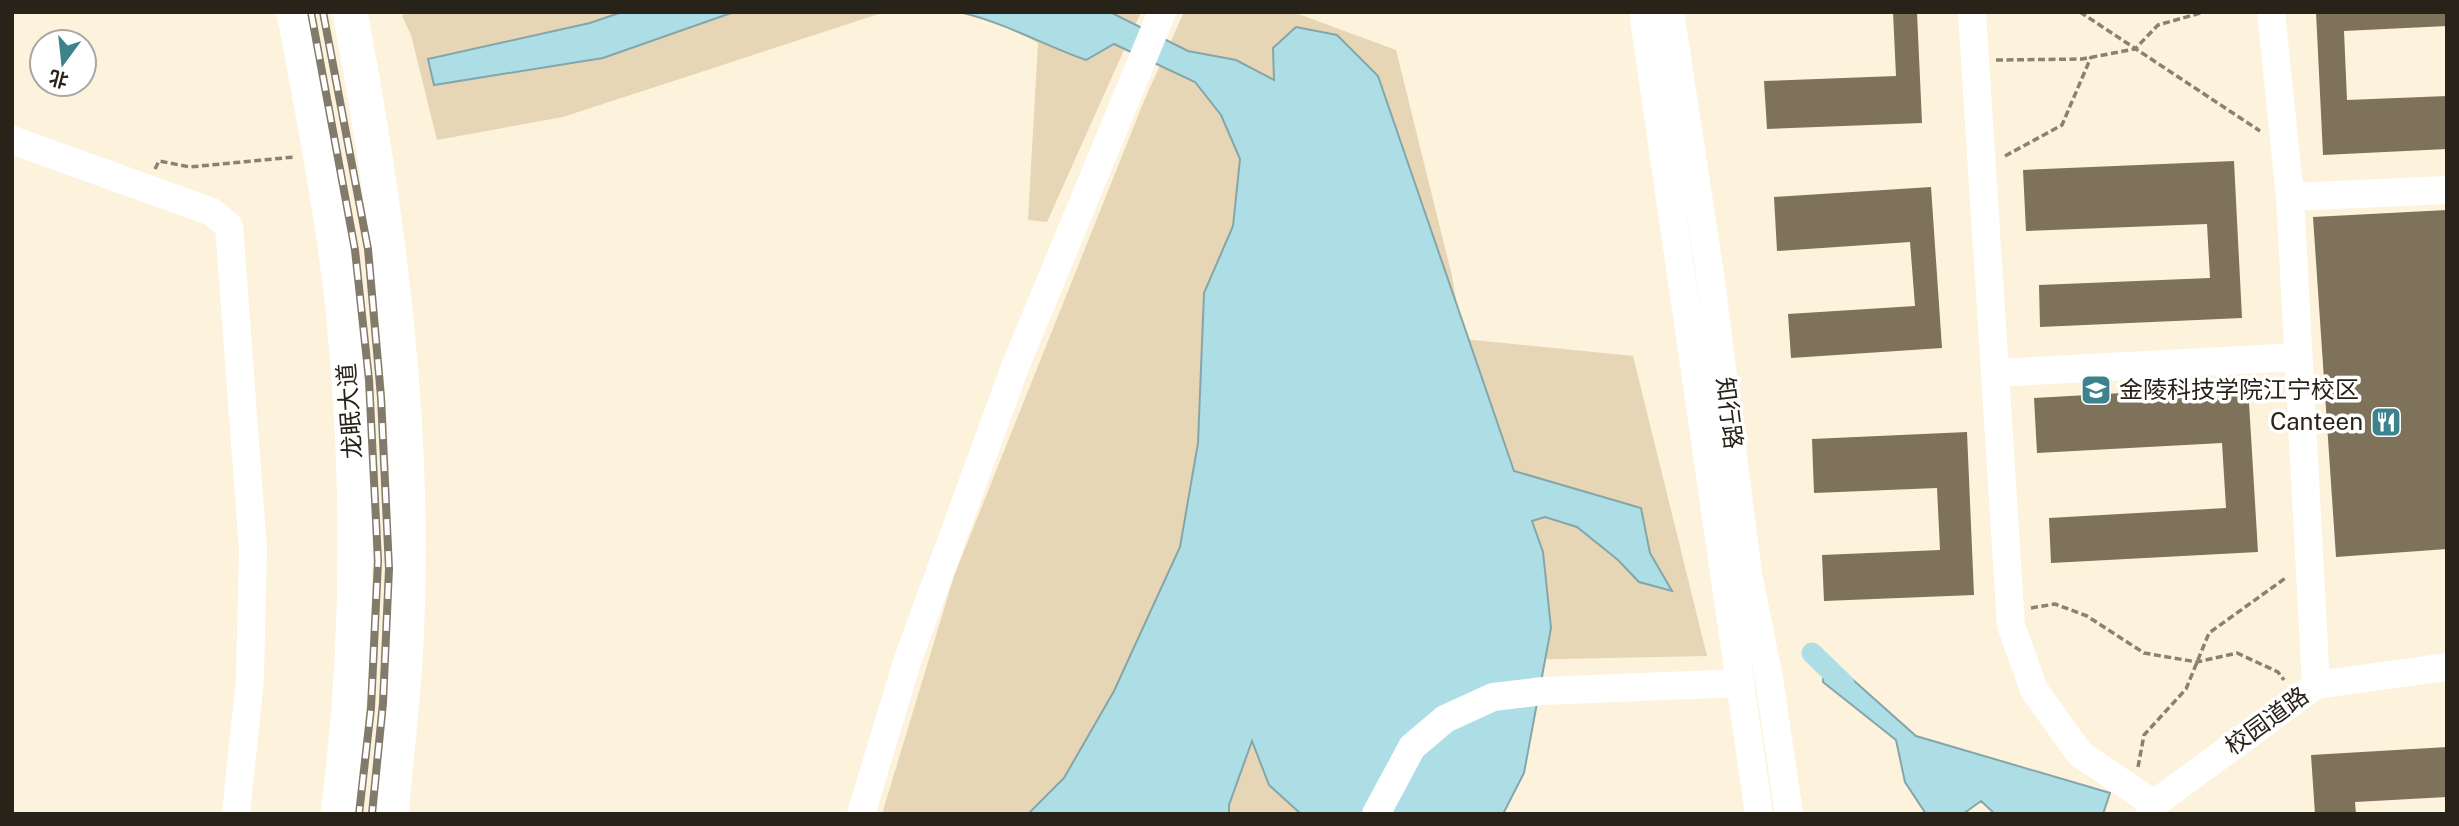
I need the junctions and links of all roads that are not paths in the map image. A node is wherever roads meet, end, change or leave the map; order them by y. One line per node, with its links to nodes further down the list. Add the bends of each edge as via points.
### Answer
1 (294, 12): 18 (main road, 龙眠大道, via 342,300 354,457 354,612)
2 (350, 12): 19 (main road, 龙眠大道, via 377,152 395,314 407,496 406,644)
3 (1162, 12): 20 (street, via 1015,367 908,662)
4 (1643, 12): 14 (street, 知行路)
5 (1670, 12): 23 (street, 知行路, via 1712,288 1748,574)
6 (1972, 12): 12 (street)
7 (2272, 12): 10 (street)
8 (12, 140): 17 (street, via 212,212 229,226 253,550 250,678)
9 (2447, 190): 10 (street)
10 (2290, 197): 11 (street)
11 (2298, 357): 12 (street); 15 (street, via 2309,560)
12 (1995, 373): 16 (street, via 2011,625 2034,690 2080,754)
13 (2447, 667): 15 (street, 校园道路)
14 (1741, 683): 21 (street, via 1493,697 1446,719 1412,747); 22 (street, 知行路)
15 (2308, 691): 16 (street, 校园道路)
16 (2145, 803)
17 (236, 814)
18 (338, 814)
19 (391, 814)
20 (861, 814)
21 (1376, 814)
22 (1759, 814)
23 (1789, 814)

